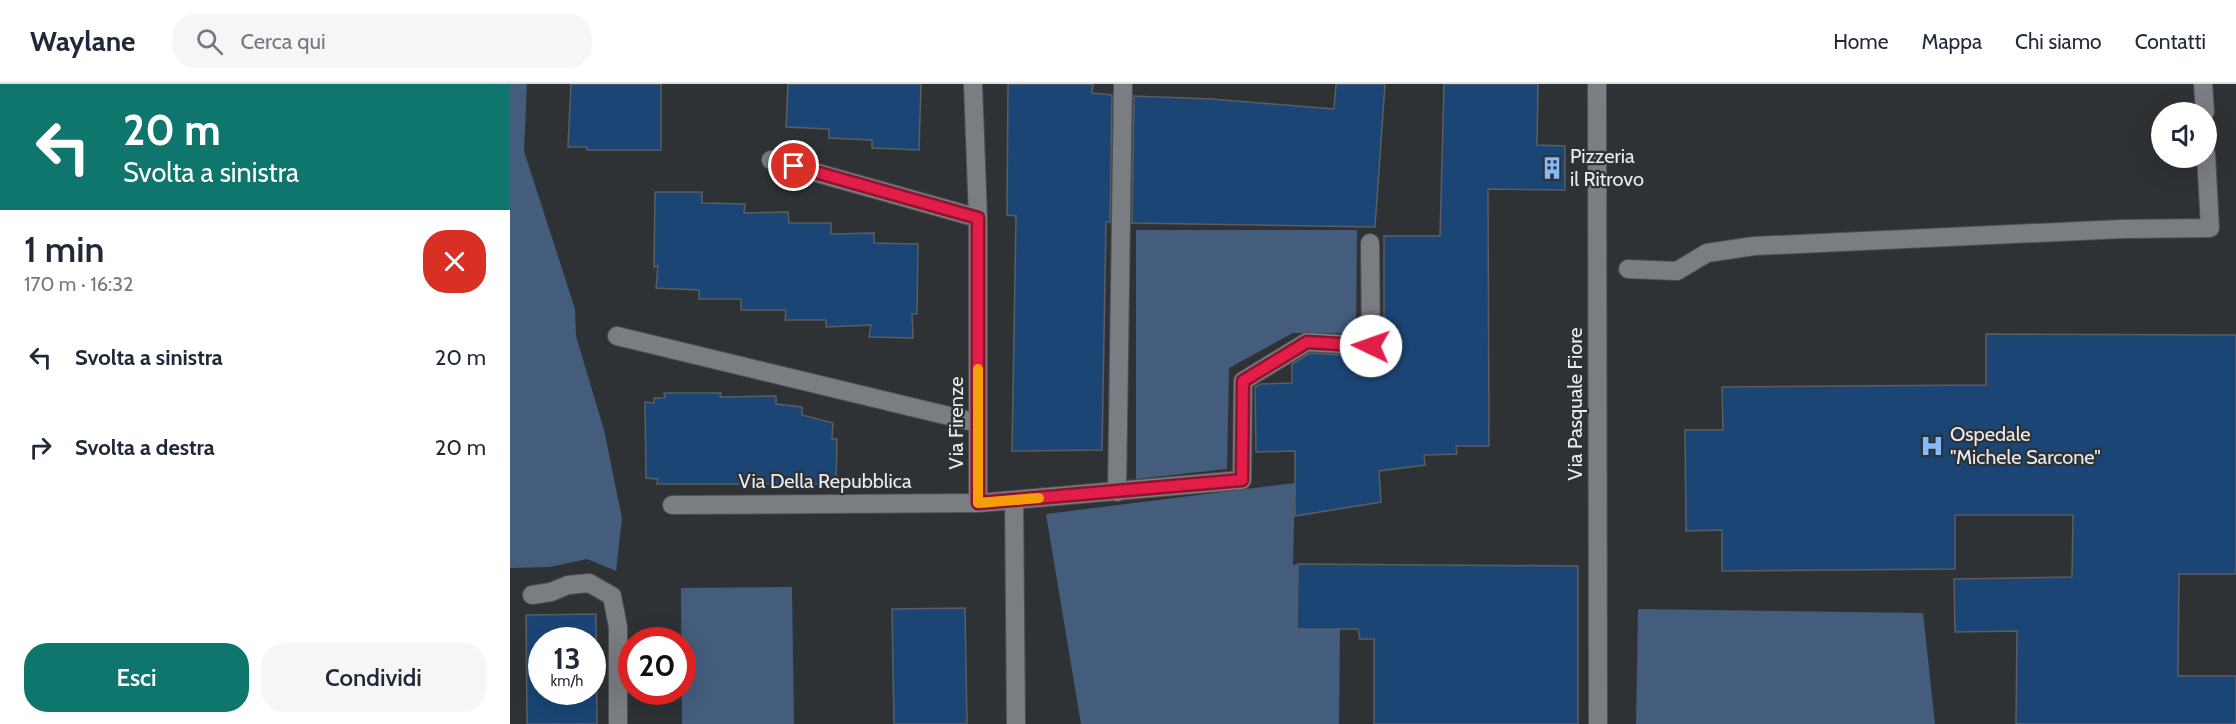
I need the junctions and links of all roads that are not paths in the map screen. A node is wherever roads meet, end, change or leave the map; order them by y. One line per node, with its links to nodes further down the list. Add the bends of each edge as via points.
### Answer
1 (974, 84): 8 (street, Via Firenze)
2 (1123, 84): 13 (street)
3 (1597, 84): 20 (street, Via Pasquale Fiore)
4 (2203, 84): 5 (street)
5 (2204, 102)
6 (771, 160): 8 (street)
7 (2207, 168): 10 (street, via 2210,228 1754,246 1707,253 1677,271)
8 (978, 218): 12 (street, Via Firenze)
9 (1370, 243): 13 (street, via 1371,346 1307,342 1243,381 1242,480)
10 (1628, 269)
11 (617, 336): 12 (street)
12 (978, 423): 15 (street, Via Firenze)
13 (1117, 492): 14 (street)
14 (1014, 500): 15 (street); 19 (street)
15 (978, 503): 16 (street, Via Della Repubblica)
16 (672, 505)
17 (532, 595): 18 (street, via 589,583 612,596 618,627)
18 (618, 724)
19 (1016, 724)
20 (1598, 724)

